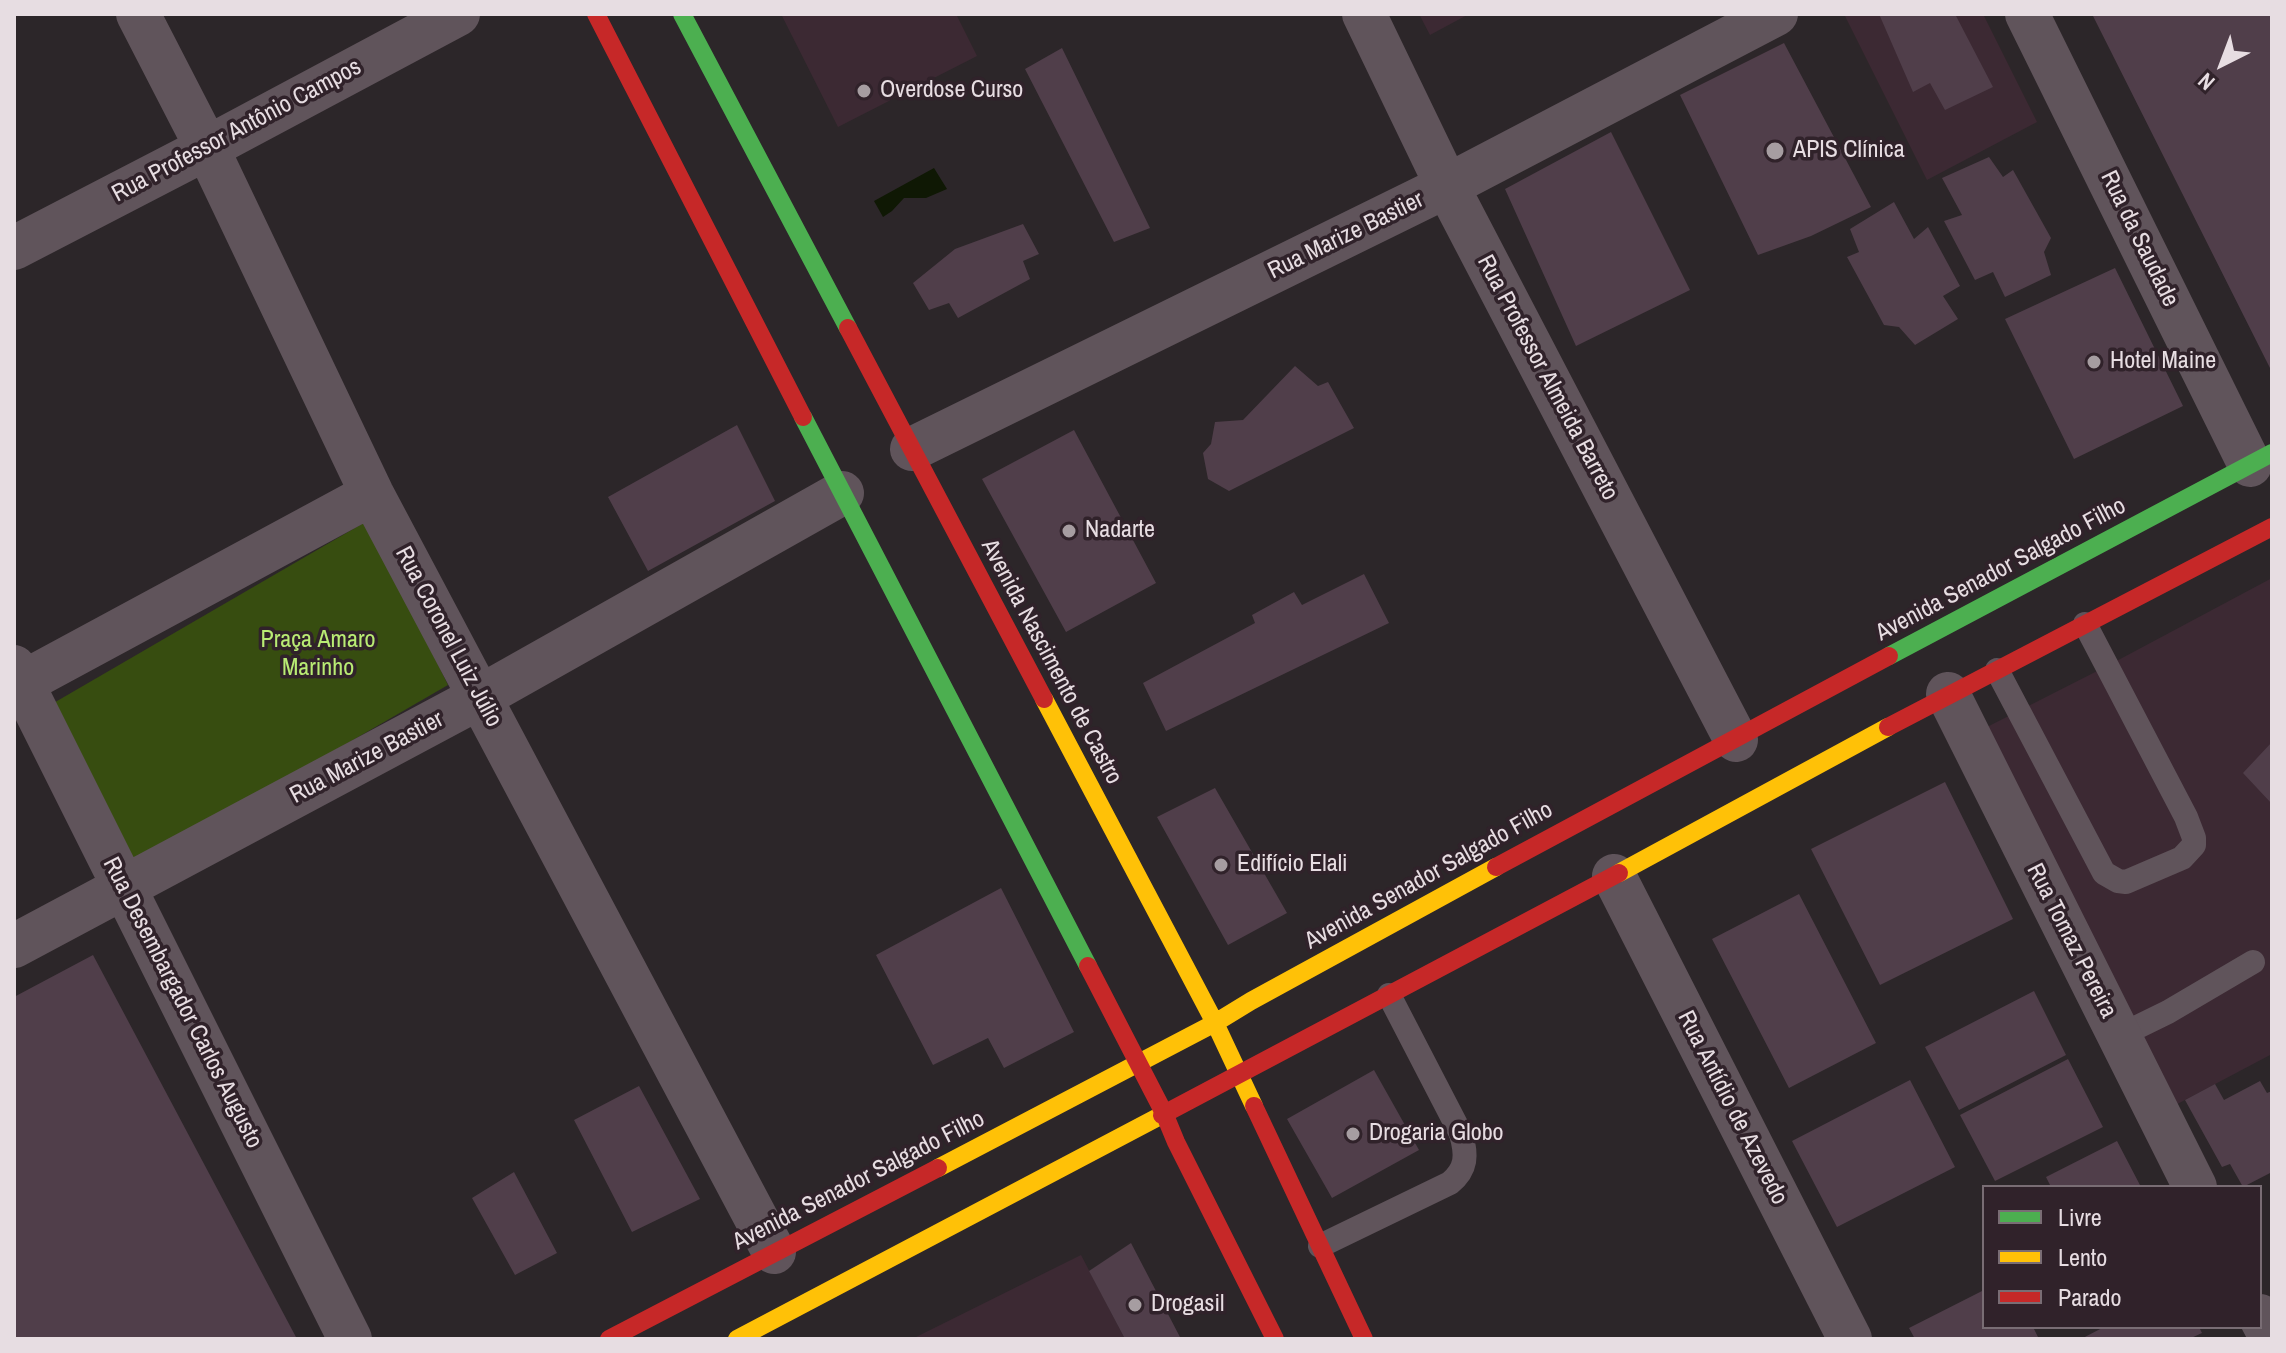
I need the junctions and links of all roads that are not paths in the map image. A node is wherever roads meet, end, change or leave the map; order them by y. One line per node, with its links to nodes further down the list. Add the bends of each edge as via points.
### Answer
1 (138, 14): 8 (street, Rua Coronel Luiz Júlio)
2 (458, 14): 8 (street, Rua Professor Antônio Campos)
3 (596, 14): 13 (main road)
4 (682, 14): 11 (main road, Avenida Nascimento de Castro)
5 (1364, 14): 9 (street, Rua Professor Almeida Barreto)
6 (1776, 14): 9 (street, Rua Marize Bastier)
7 (2027, 14): 12 (street, Rua da Saudade)
8 (207, 148): 10 (street, Rua Professor Antônio Campos); 14 (street, Rua Coronel Luiz Júlio)
9 (1447, 186): 11 (street, Rua Marize Bastier); 21 (street, Rua Professor Almeida Barreto)
10 (14, 248)
11 (912, 449): 27 (main road, Avenida Nascimento de Castro)
12 (2261, 459): 21 (main road, Avenida Senador Salgado Filho)
13 (842, 493): 20 (street, Rua Marize Bastier); 29 (main road)
14 (372, 494): 18 (street); 20 (street, Rua Coronel Luiz Júlio)
15 (2272, 527): 16 (main road)
16 (2085, 624): 17 (main road); 17 (lane, via 2190,827 2194,845 2182,858 2126,882 2104,873)
17 (1997, 670): 19 (main road)
18 (18, 675): 23 (street, Rua Desembargador Carlos Augusto)
19 (1948, 694): 22 (main road); 28 (street, Rua Tomaz Pereira)
20 (480, 697): 23 (street, Rua Marize Bastier); 34 (street, Rua Coronel Luiz Júlio)
21 (1736, 740): 27 (main road, Avenida Senador Salgado Filho)
22 (1614, 876): 26 (main road); 41 (street, Rua Antídio de Azevedo)
23 (124, 888): 24 (street, Rua Marize Bastier); 36 (street, Rua Desembargador Carlos Augusto)
24 (14, 946)
25 (2253, 962): 28 (lane)
26 (1389, 995): 30 (main road); 33 (lane, via 1461,1134 1463,1169 1450,1183)
27 (1215, 1023): 29 (main road, Avenida Senador Salgado Filho); 30 (main road, Avenida Nascimento de Castro)
28 (2119, 1036): 32 (street, Rua Tomaz Pereira)
29 (1137, 1062): 31 (main road); 34 (main road, Avenida Senador Salgado Filho)
30 (1239, 1075): 31 (main road); 33 (main road, Avenida Nascimento de Castro)
31 (1164, 1113): 38 (main road); 39 (main road)
32 (2194, 1185)
33 (1320, 1246): 40 (main road, Avenida Nascimento de Castro)
34 (774, 1252): 37 (main road, Avenida Senador Salgado Filho)
35 (2262, 1320): 42 (street)
36 (350, 1339)
37 (609, 1339)
38 (737, 1339)
39 (1275, 1339)
40 (1364, 1339)
41 (1850, 1339)
42 (2272, 1339)

